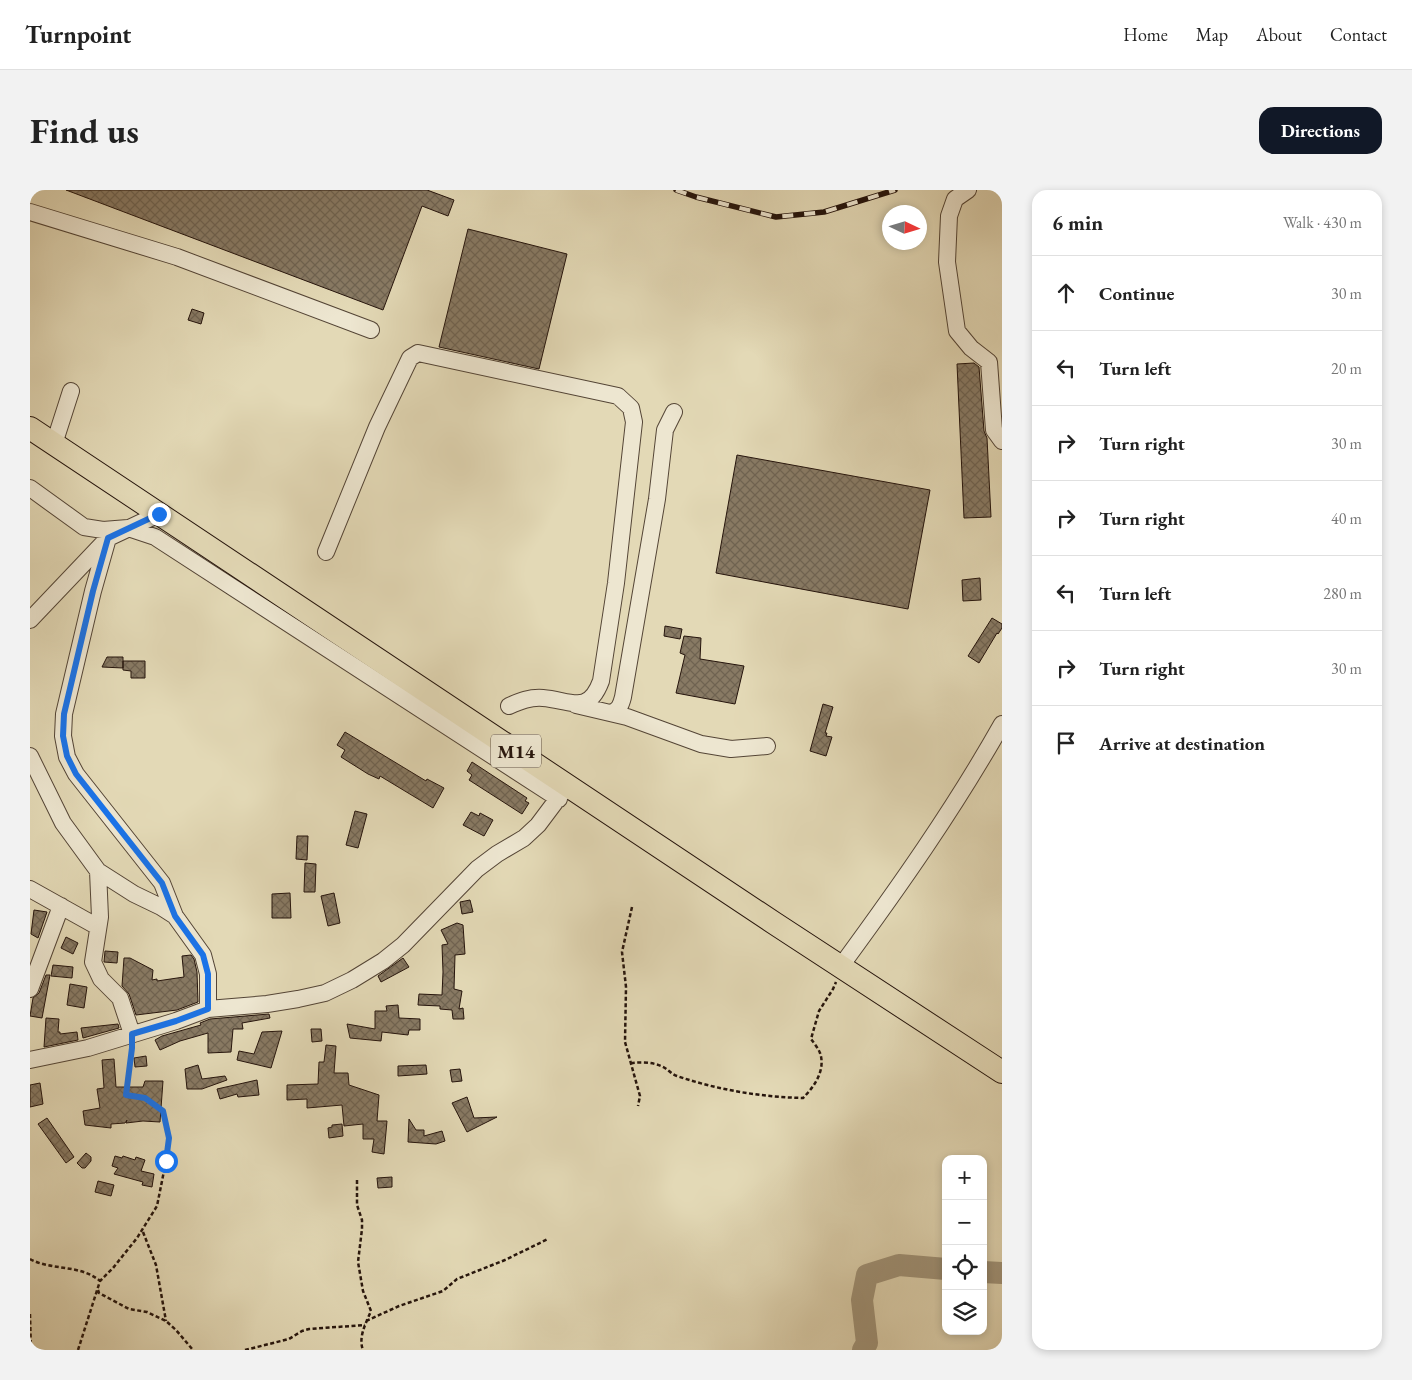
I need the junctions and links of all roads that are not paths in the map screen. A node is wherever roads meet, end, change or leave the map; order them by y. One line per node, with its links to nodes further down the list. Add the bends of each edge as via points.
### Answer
1 (968, 190): 7 (street, via 955,200 949,216 947,262 957,331 989,362 994,430)
2 (30, 212): 3 (street, via 177,257)
3 (371, 330)
4 (71, 391): 8 (street)
5 (674, 412): 17 (street, via 665,430 657,499 623,697 617,711)
6 (30, 428): 8 (highway, M14)
7 (1002, 441)
8 (54, 444): 10 (highway, M14)
9 (30, 488): 11 (street, via 84,527 103,530)
10 (159, 514): 11 (street); 22 (highway, M14)
11 (128, 528): 12 (street); 22 (street, via 155,537)
12 (108, 538): 14 (street); 26 (street, via 64,714 63,736 67,756 76,774 162,883)
13 (326, 552): 15 (street, via 377,427 410,358 418,353 618,396 631,408 634,422 616,583 600,681 596,693 587,702)
14 (30, 620)
15 (576, 705): 16 (street, via 531,698); 17 (street)
16 (509, 706)
17 (610, 713): 19 (street, via 701,744 731,748)
18 (1002, 724): 28 (street, via 914,865)
19 (767, 746)
20 (30, 756): 21 (street)
21 (35, 779): 23 (street)
22 (563, 792): 28 (highway, M14); 30 (street, via 524,838 477,869 403,945 352,980 325,993 298,1000)
23 (98, 871): 26 (street); 27 (street)
24 (30, 889): 25 (street)
25 (61, 906): 27 (street); 29 (street)
26 (175, 916): 30 (street, via 203,955 208,974)
27 (98, 927): 31 (street, via 93,962 101,979 120,998)
28 (841, 966): 33 (highway, M14)
29 (30, 989)
30 (208, 1009): 31 (street)
31 (132, 1034): 32 (street, via 88,1048)
32 (30, 1058)
33 (1002, 1072)

